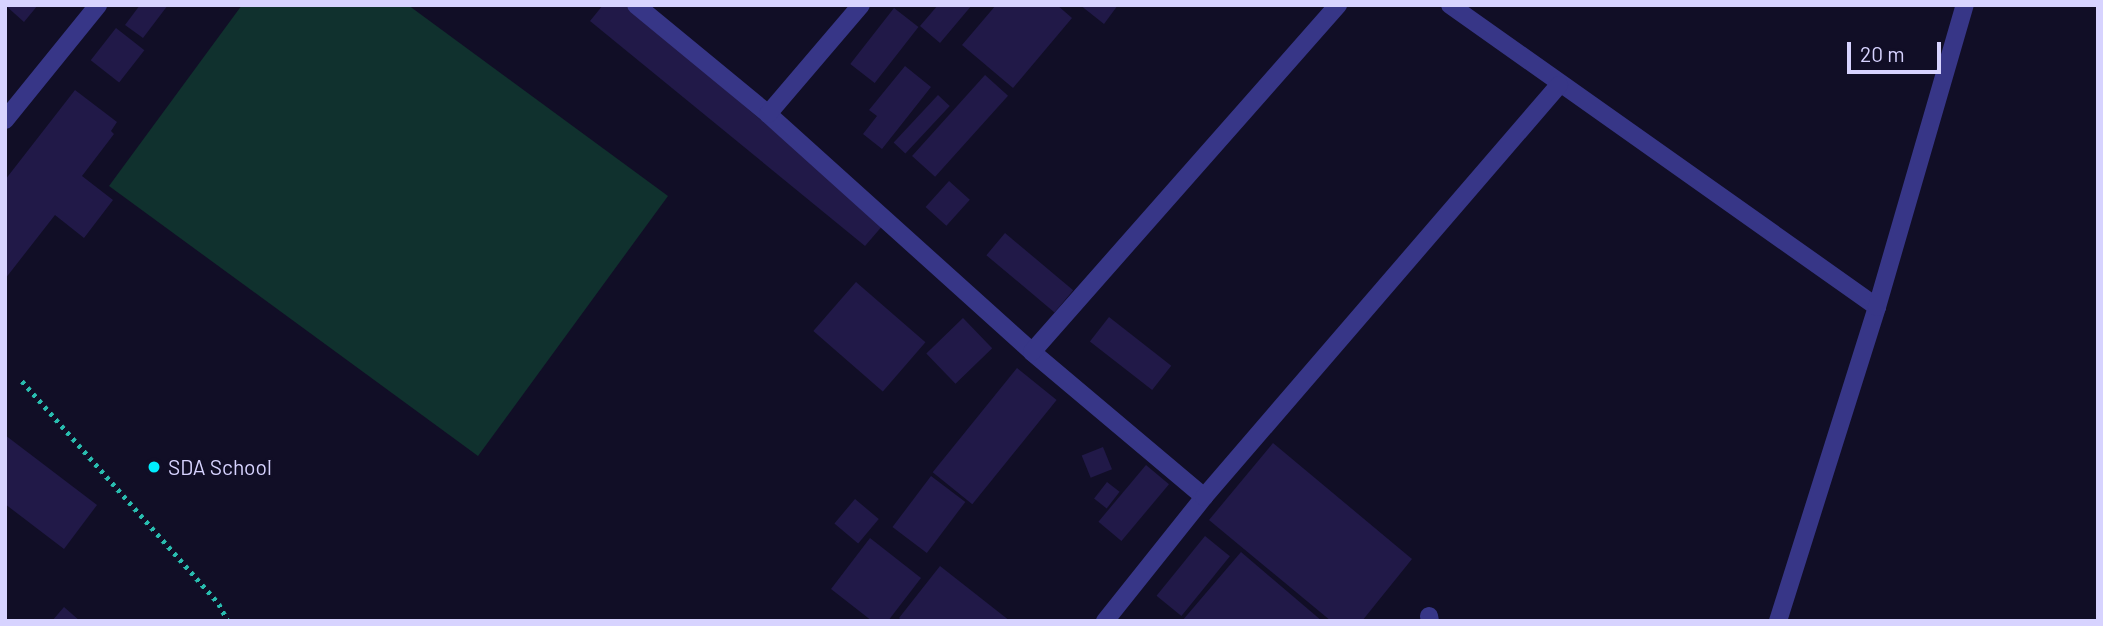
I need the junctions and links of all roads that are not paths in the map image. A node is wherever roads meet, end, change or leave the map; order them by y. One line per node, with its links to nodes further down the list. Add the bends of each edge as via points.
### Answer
1 (98, 5): 9 (street)
2 (636, 5): 8 (street)
3 (861, 5): 8 (street)
4 (1338, 5): 11 (street)
5 (1450, 5): 7 (street)
6 (1965, 5): 10 (street)
7 (1559, 85): 10 (street); 12 (street)
8 (768, 114): 11 (street)
9 (5, 120)
10 (1877, 307): 14 (street)
11 (1032, 352): 12 (street)
12 (1205, 497): 13 (street)
13 (1105, 621)
14 (1777, 621)

